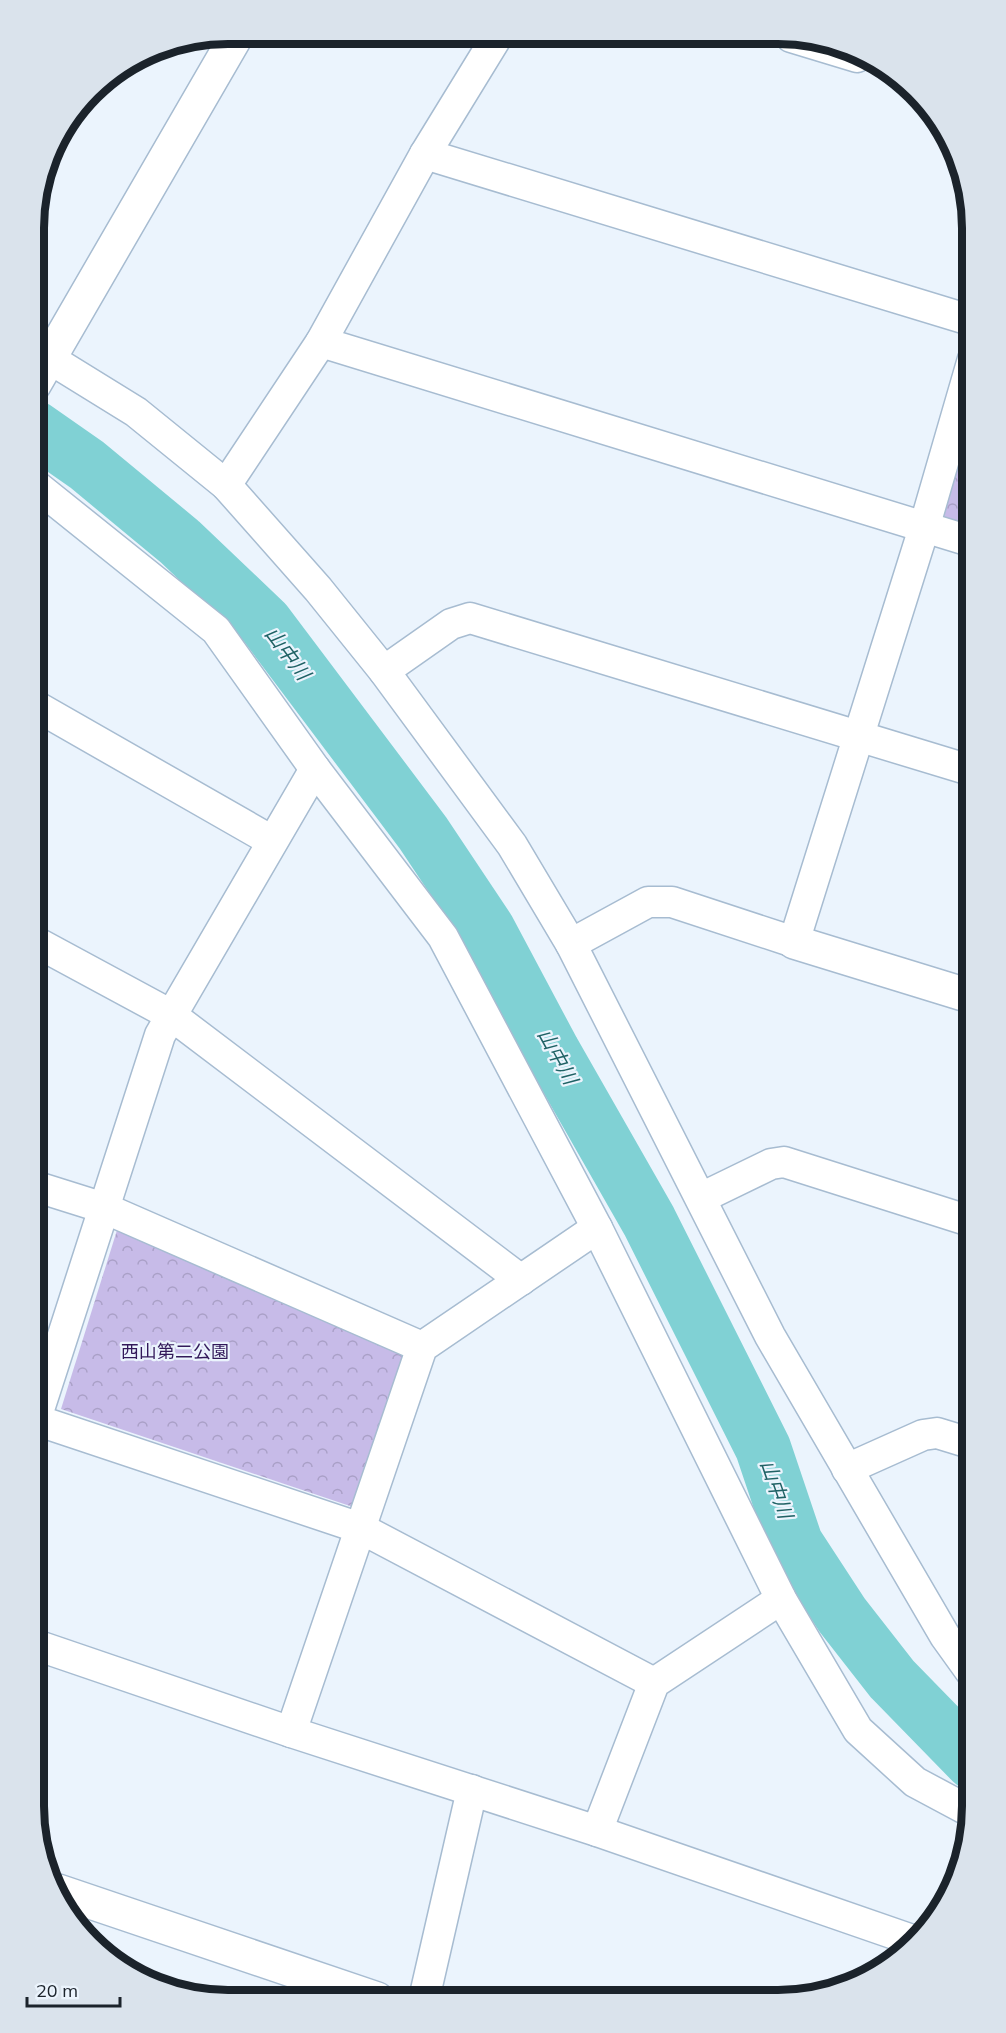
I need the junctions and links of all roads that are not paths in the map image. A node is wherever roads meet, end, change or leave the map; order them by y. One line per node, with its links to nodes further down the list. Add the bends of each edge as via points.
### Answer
1 (231, 44): 6 (street)
2 (492, 44): 3 (street)
3 (425, 154): 4 (street); 5 (street)
4 (962, 318)
5 (321, 342): 9 (street); 11 (street)
6 (44, 360)
7 (44, 366): 9 (street, via 136,412)
8 (962, 397): 11 (street)
9 (226, 486): 13 (street, via 303,571)
10 (44, 492): 17 (street, via 216,630)
11 (924, 528): 12 (street); 15 (street)
12 (962, 539)
13 (384, 671): 15 (street, via 451,624 470,618); 20 (street, via 512,845)
14 (44, 711): 18 (street)
15 (859, 736): 16 (street); 19 (street)
16 (962, 768)
17 (315, 769): 18 (street); 28 (street, via 443,937)
18 (272, 842): 23 (street)
19 (794, 942): 20 (street, via 672,902 648,902); 22 (street)
20 (571, 944): 25 (street)
21 (44, 946): 23 (street)
22 (962, 994)
23 (171, 1015): 26 (street, via 160,1035); 29 (street)
24 (44, 1189): 26 (street)
25 (701, 1198): 27 (street, via 771,1164 784,1162); 34 (street, via 770,1336)
26 (104, 1208): 30 (street); 31 (street)
27 (962, 1219)
28 (597, 1228): 29 (street); 36 (street)
29 (521, 1280): 30 (street)
30 (422, 1347): 35 (street)
31 (44, 1391)
32 (44, 1425): 35 (street)
33 (962, 1441): 34 (street, via 938,1433 923,1435)
34 (847, 1469): 38 (street)
35 (360, 1528): 39 (street); 40 (street)
36 (781, 1599): 39 (street); 42 (street, via 858,1730 915,1782)
37 (44, 1648): 40 (street)
38 (962, 1660)
39 (654, 1683): 43 (street)
40 (291, 1732): 41 (street)
41 (472, 1790): 43 (street); 47 (street)
42 (962, 1807)
43 (597, 1831): 45 (street)
44 (66, 1894): 46 (street)
45 (907, 1938)
46 (350, 1990)
47 (425, 1990)

